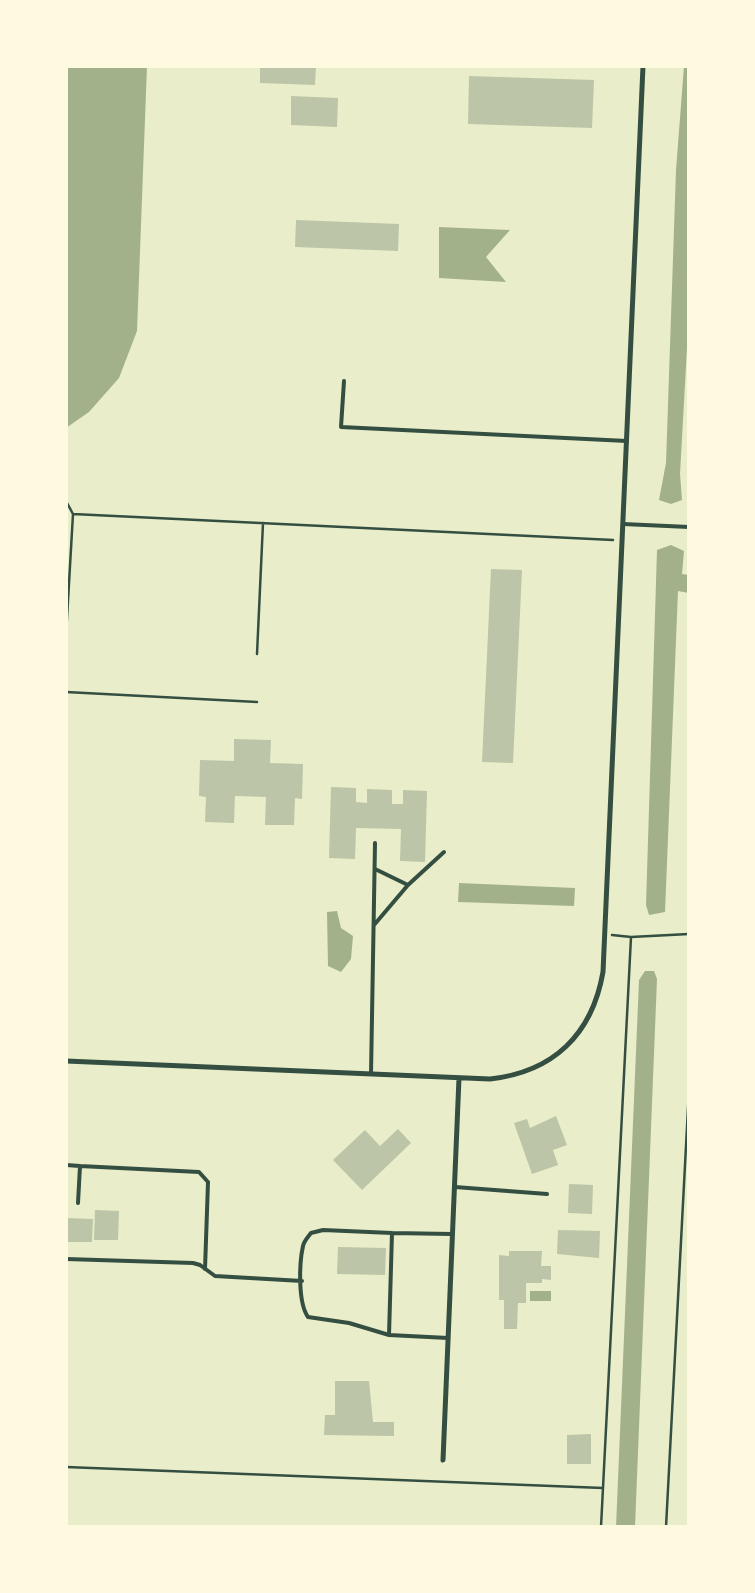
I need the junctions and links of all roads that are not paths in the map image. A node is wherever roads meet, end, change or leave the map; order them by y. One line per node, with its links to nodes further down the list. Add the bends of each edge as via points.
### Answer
1 (643, 66): 3 (street)
2 (344, 381): 3 (lane, via 341,427)
3 (627, 440): 4 (street)
4 (623, 524): 5 (lane); 13 (street, via 606,934 600,991 589,1017 559,1053 527,1072 490,1079)
5 (689, 528)
6 (375, 843): 8 (lane)
7 (444, 852): 9 (lane)
8 (375, 869): 9 (lane); 10 (lane)
9 (408, 885): 10 (lane)
10 (374, 925): 12 (lane)
11 (66, 1061): 12 (street)
12 (371, 1074): 13 (street)
13 (459, 1078): 16 (street)
14 (66, 1165): 15 (lane)
15 (80, 1166): 18 (lane); 22 (lane, via 199,1172 208,1182)
16 (455, 1187): 17 (lane); 20 (street)
17 (547, 1194)
18 (78, 1203)
19 (392, 1233): 20 (lane); 23 (lane, via 323,1230 311,1233 303,1244); 24 (lane)
20 (452, 1234): 25 (street)
21 (66, 1259): 22 (lane, via 193,1263)
22 (205, 1269): 23 (lane, via 215,1276)
23 (302, 1281): 24 (lane, via 302,1309 308,1317 350,1323)
24 (389, 1335): 25 (lane)
25 (448, 1338): 26 (street)
26 (443, 1460)

